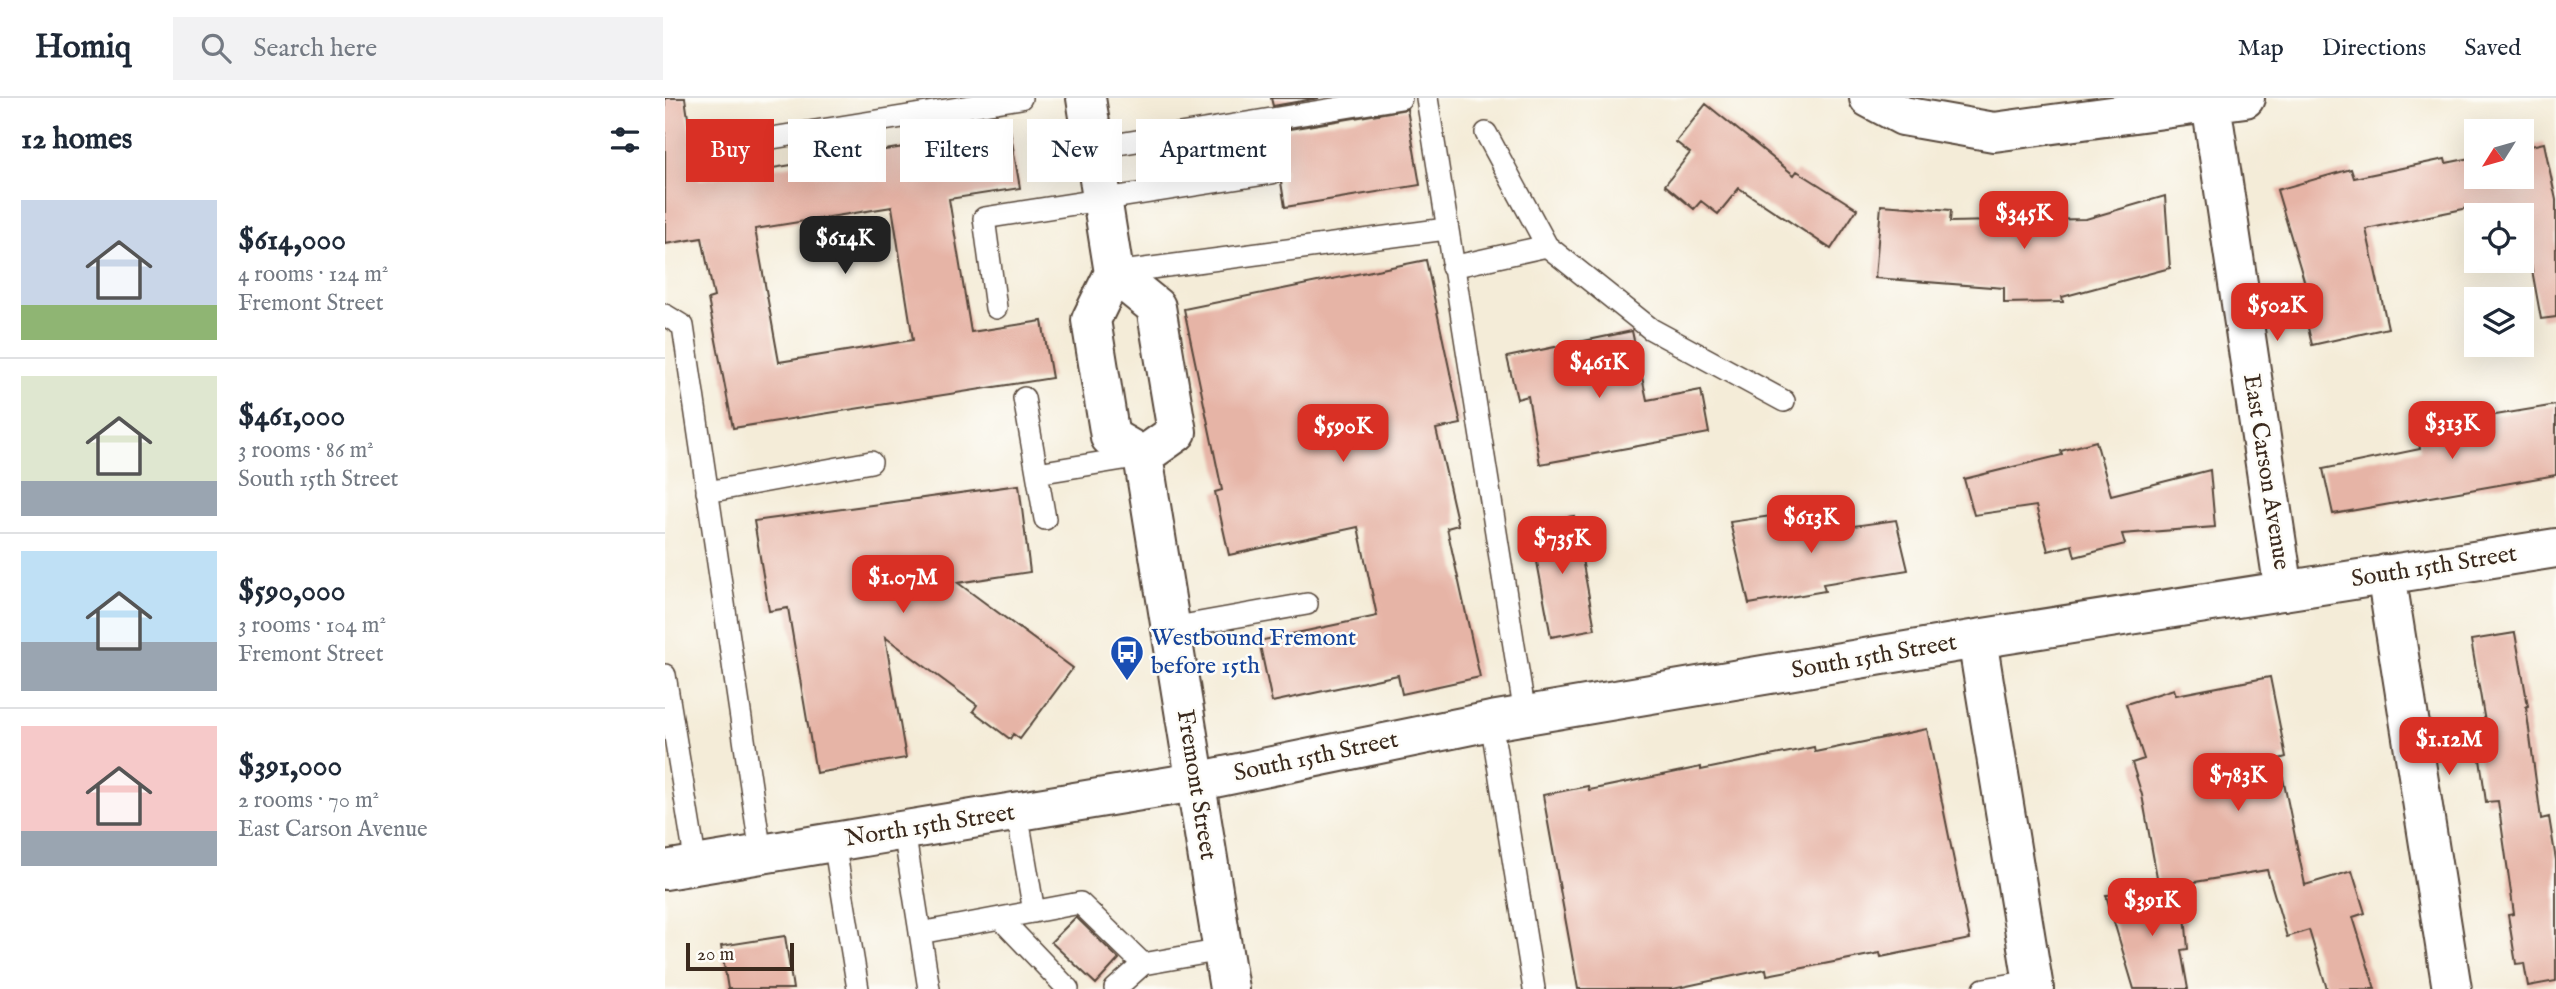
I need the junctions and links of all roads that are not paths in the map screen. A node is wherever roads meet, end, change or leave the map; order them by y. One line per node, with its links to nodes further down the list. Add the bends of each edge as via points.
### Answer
1 (1021, 98): 9 (lane)
2 (1086, 98): 7 (street)
3 (1401, 98): 10 (lane)
4 (1427, 98): 14 (lane)
5 (1869, 98): 6 (street, via 1903,116 1994,132)
6 (2228, 101): 29 (street, East Carson Avenue)
7 (1089, 119)
8 (1486, 133): 15 (lane)
9 (774, 138)
10 (1122, 143)
11 (1099, 182): 13 (street)
12 (1211, 182): 13 (lane)
13 (1102, 198): 17 (street); 18 (lane, via 984,218)
14 (1445, 229): 16 (lane); 17 (lane)
15 (1547, 246): 16 (lane); 21 (lane, via 1651,329)
16 (1452, 267): 34 (lane)
17 (1114, 273): 22 (street, via 1091,320 1110,437); 22 (street, via 1156,307 1177,432)
18 (996, 307)
19 (665, 315): 25 (lane, via 683,326)
20 (1024, 398): 24 (lane)
21 (1784, 401)
22 (1143, 456): 24 (lane); 31 (street, Fremont Street)
23 (871, 462): 25 (lane)
24 (1037, 473): 26 (lane)
25 (707, 492): 39 (lane)
26 (1045, 519)
27 (2556, 548): 28 (street, South 15th Street)
28 (2386, 575): 29 (street, South 15th Street); 54 (street)
29 (2284, 591): 32 (street, South 15th Street)
30 (1307, 604): 31 (lane)
31 (1171, 628): 35 (street, Fremont Street)
32 (1977, 639): 34 (street, South 15th Street); 46 (street)
33 (665, 674): 40 (lane)
34 (1508, 718): 35 (street, South 15th Street); 52 (lane)
35 (1195, 782): 36 (street, North 15th Street); 44 (street, Fremont Street)
36 (1017, 812): 37 (street, North 15th Street); 41 (lane)
37 (904, 831): 38 (street, North 15th Street); 43 (lane)
38 (834, 842): 39 (street, North 15th Street); 47 (lane)
39 (761, 854): 40 (street, North 15th Street)
40 (680, 868)
41 (1034, 912): 42 (lane); 45 (lane, via 1080,903)
42 (1000, 918): 43 (lane); 49 (lane)
43 (920, 933): 48 (lane)
44 (1222, 950): 45 (lane); 51 (street, Fremont Street)
45 (1143, 964): 50 (lane)
46 (2033, 985): 53 (lane)
47 (858, 989)
48 (929, 989)
49 (1068, 989)
50 (1115, 989)
51 (1229, 989)
52 (1534, 989)
53 (1984, 989)
54 (2452, 989)

